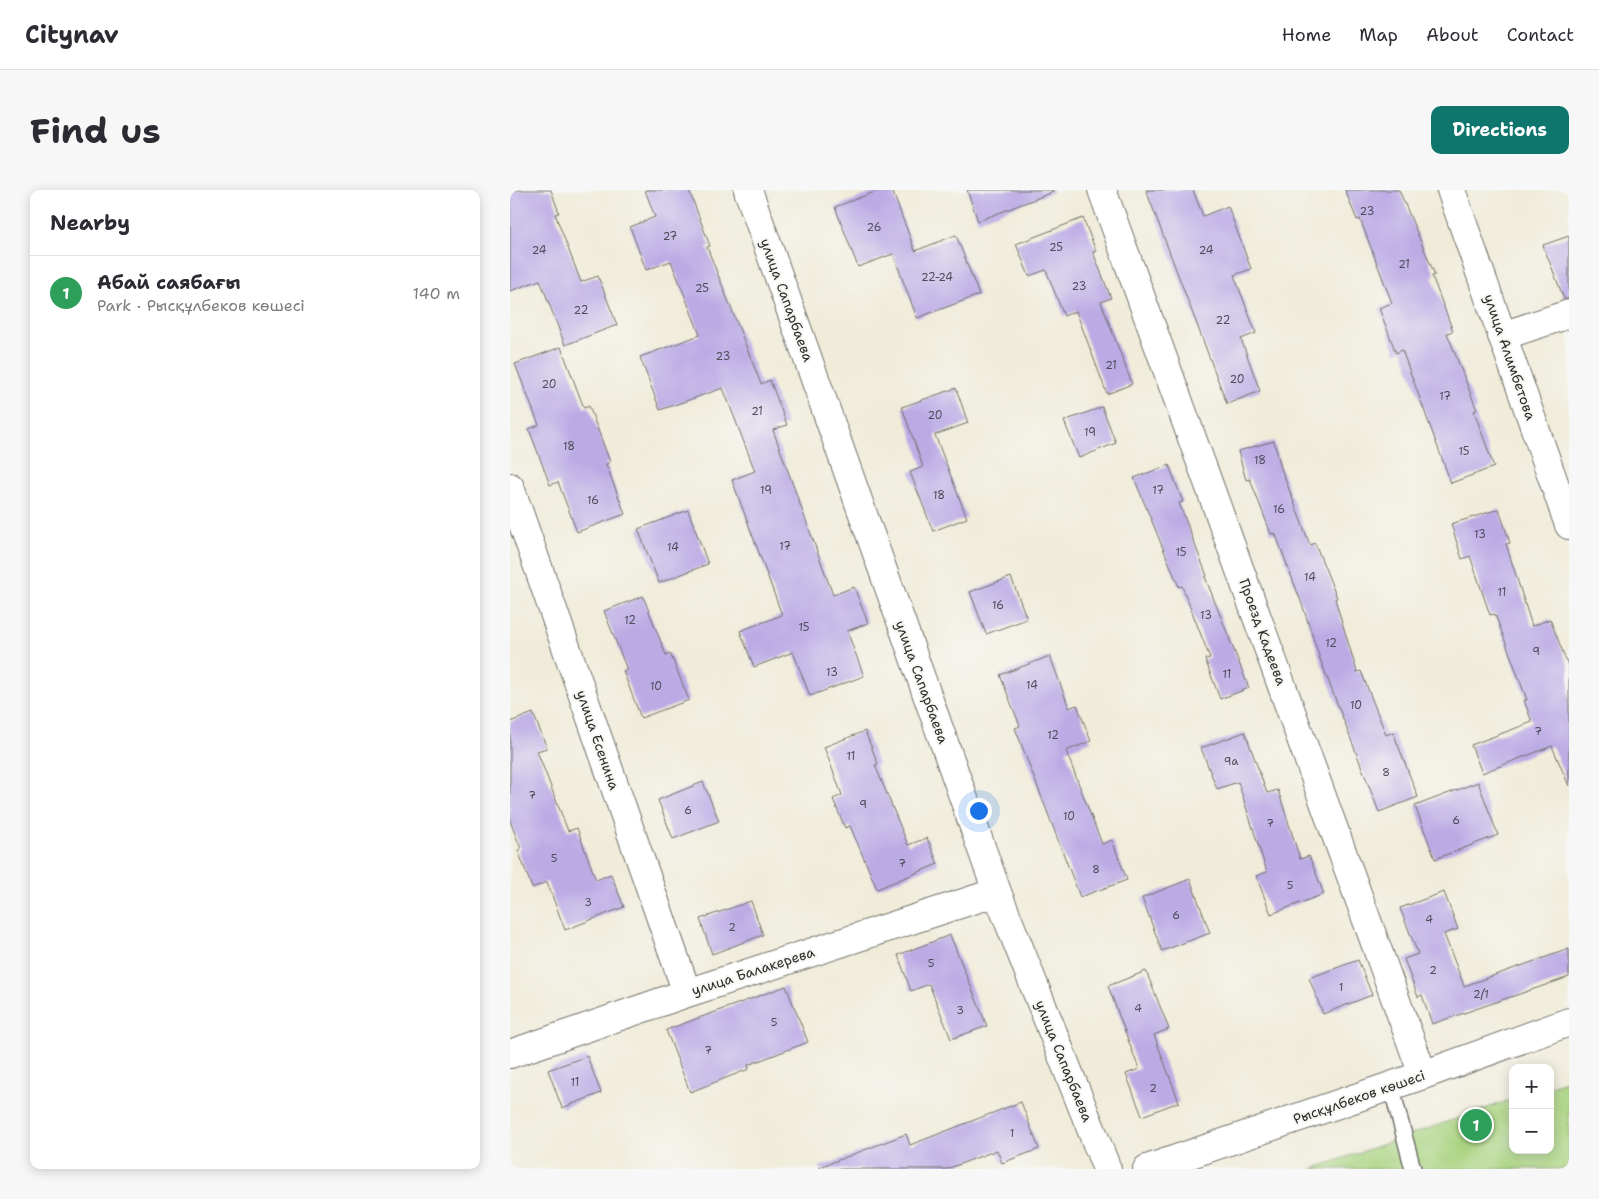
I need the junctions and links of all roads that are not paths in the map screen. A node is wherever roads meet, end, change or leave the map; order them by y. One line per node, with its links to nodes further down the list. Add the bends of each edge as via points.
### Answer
1 (748, 190): 8 (street, улица Сапарбаева)
2 (1102, 190): 12 (street, Проезд Кадеева)
3 (1451, 190): 5 (street, улица Алимбетова)
4 (1569, 314): 5 (street)
5 (1502, 336): 7 (street, улица Алимбетова)
6 (510, 487): 9 (street, улица Есенина)
7 (1569, 525)
8 (997, 892): 9 (street, улица Балакерева); 14 (street, улица Сапарбаева)
9 (687, 993): 11 (street, улица Балакерева)
10 (1569, 1022): 12 (street, Рысқұлбеков көшесі)
11 (510, 1054)
12 (1424, 1075): 13 (street, Рысқұлбеков көшесі)
13 (1391, 1086): 15 (street, Рысқұлбеков көшесі); 16 (lane)
14 (1107, 1169)
15 (1147, 1169)
16 (1413, 1169)

